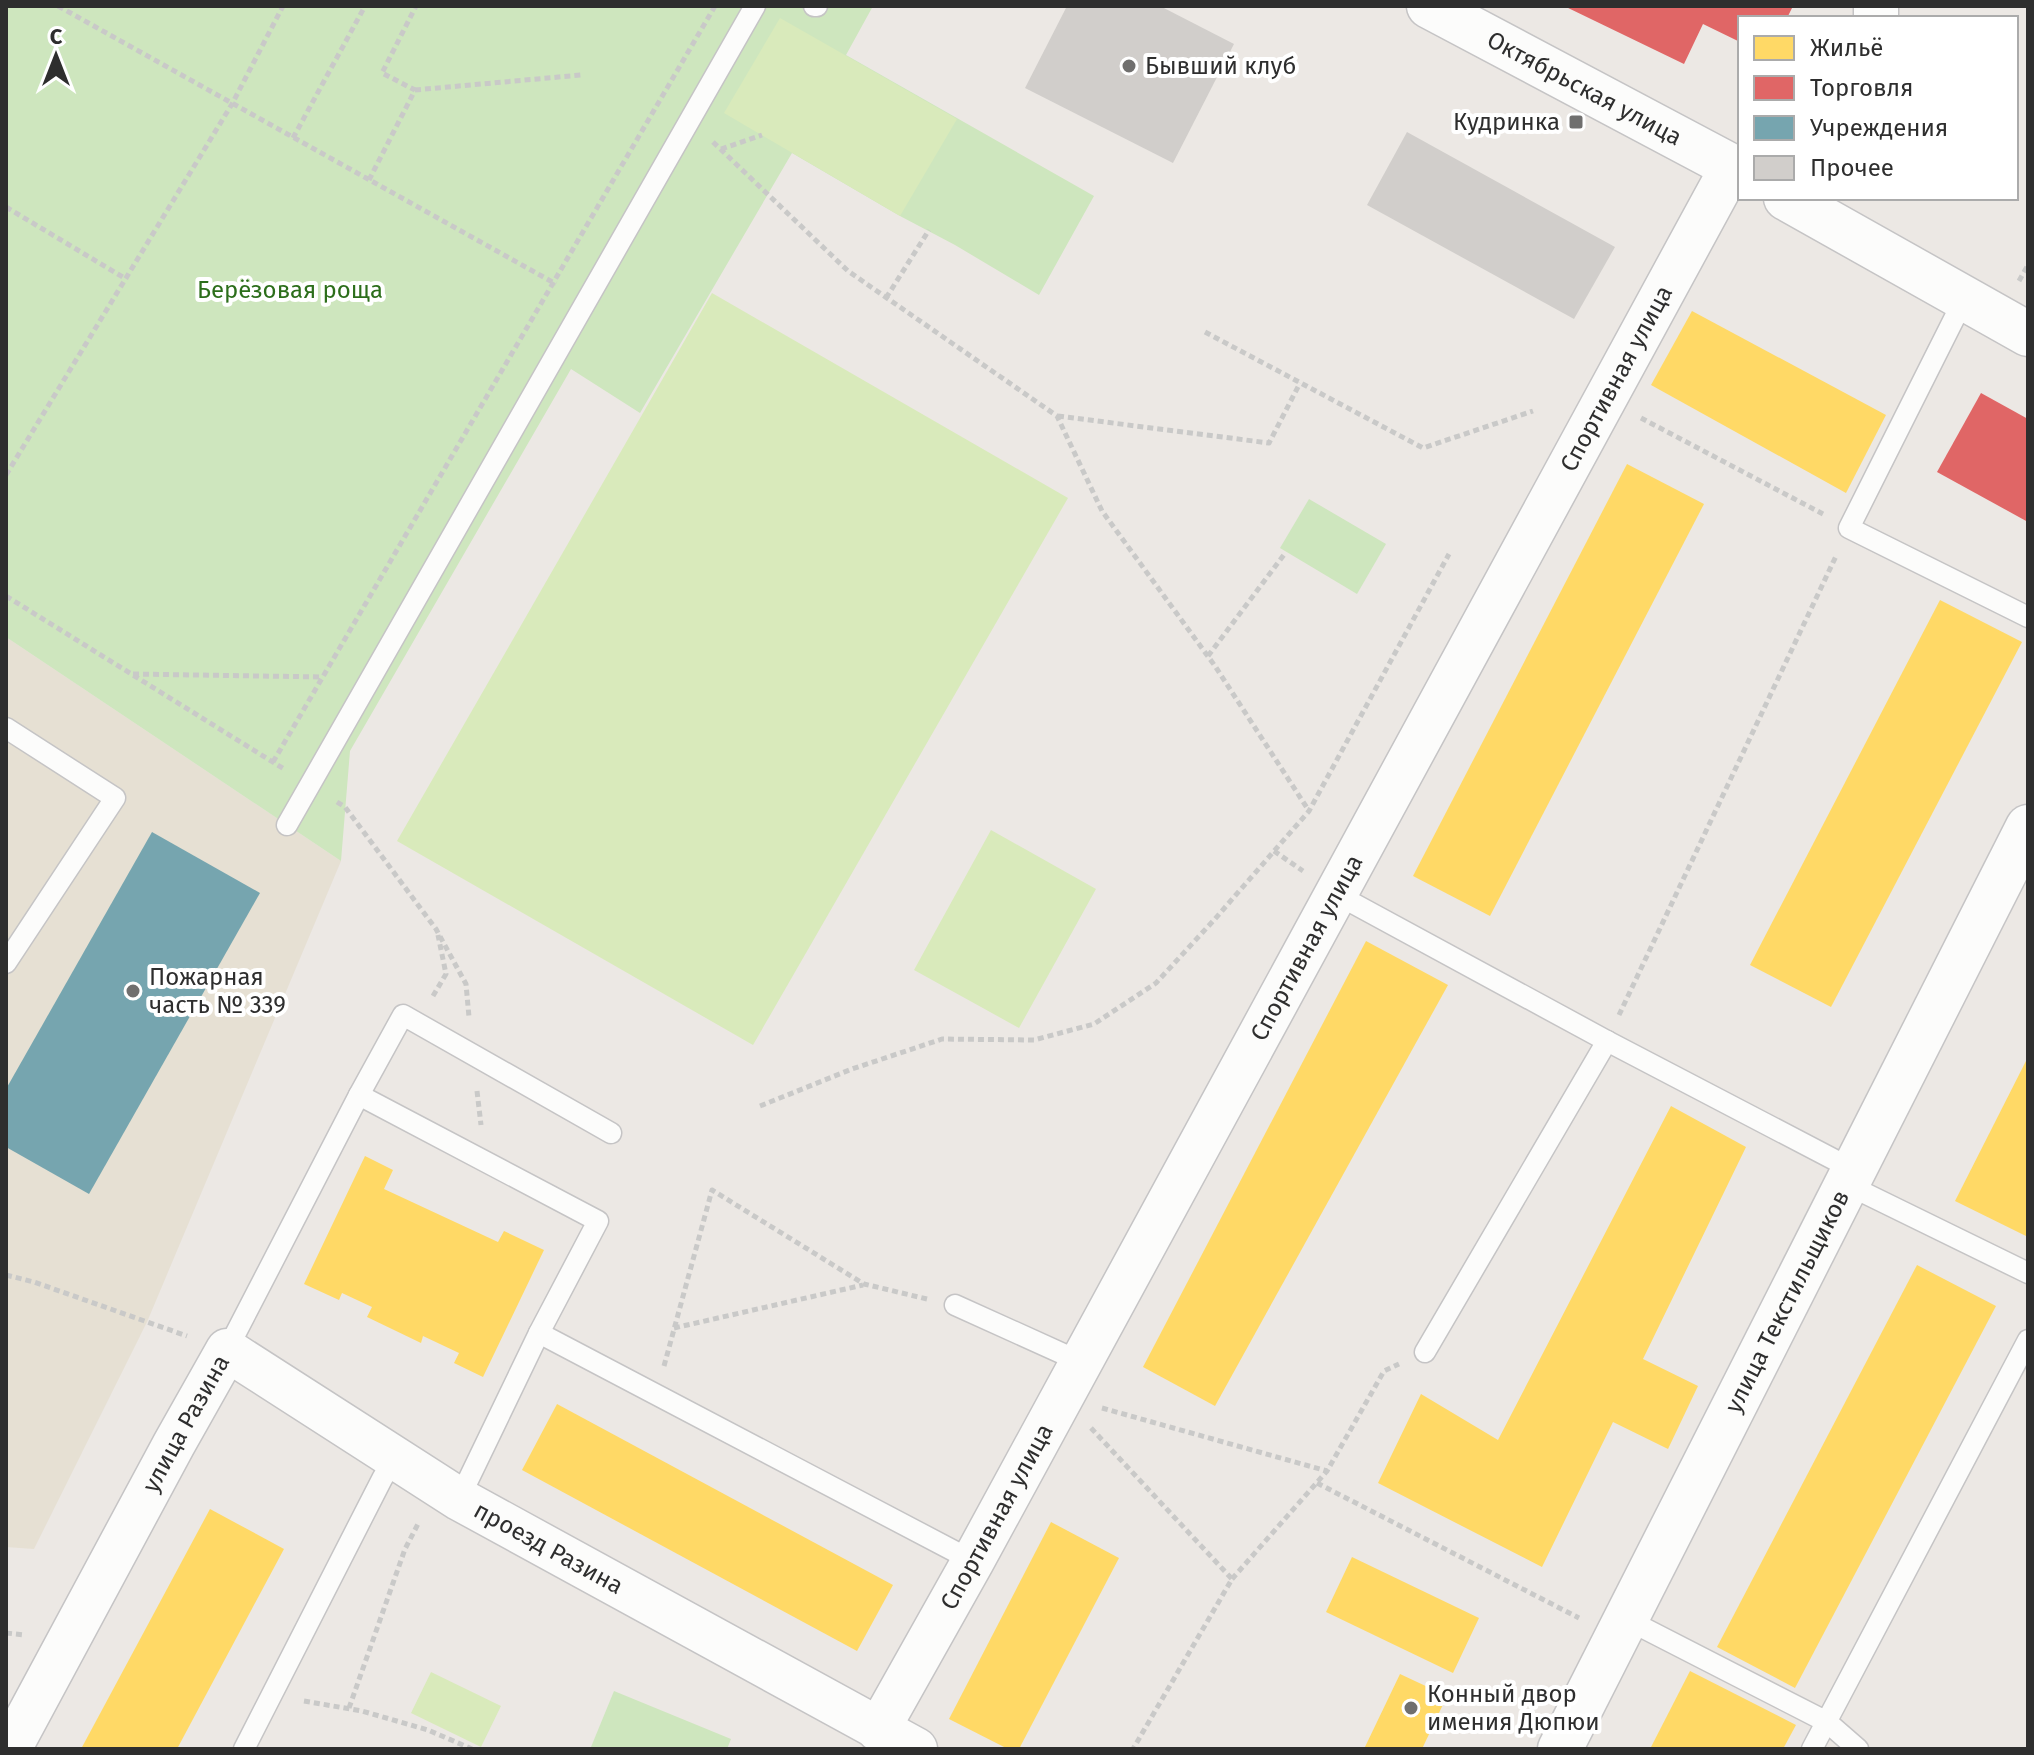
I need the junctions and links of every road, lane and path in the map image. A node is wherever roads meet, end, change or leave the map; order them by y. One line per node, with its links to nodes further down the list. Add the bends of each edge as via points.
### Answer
1 (58, 6): 10 (path)
2 (283, 6): 10 (path)
3 (365, 6): 13 (path)
4 (416, 6): 9 (path, via 382,73)
5 (715, 6): 22 (path)
6 (755, 6): 11 (lane)
7 (1429, 6): 15 (street, Октябрьская улица)
8 (581, 75): 9 (path)
9 (415, 90): 16 (path)
10 (232, 104): 13 (path); 21 (path)
11 (690, 119): 14 (path); 42 (lane)
12 (762, 135): 14 (path)
13 (293, 138): 16 (path)
14 (721, 149): 23 (path, via 848,271)
15 (1736, 169): 28 (street, Спортивная улица)
16 (369, 180): 22 (path)
17 (1793, 200): 19 (street)
18 (6, 207): 21 (path)
19 (1829, 210): 24 (street)
20 (929, 230): 23 (path)
21 (126, 279): 31 (path)
22 (554, 283): 39 (path)
23 (886, 298): 30 (path)
24 (1964, 299): 26 (street); 32 (lane)
25 (1205, 332): 27 (path)
26 (2028, 334)
27 (1300, 383): 29 (path, via 1423,448); 30 (path, via 1269,443)
28 (1605, 398): 32 (path); 46 (street, Спортивная улица)
29 (1533, 411)
30 (1057, 416): 37 (path, via 1102,511)
31 (6, 475)
32 (1849, 528): 36 (lane); 48 (path)
33 (1286, 552): 37 (path)
34 (1449, 554): 43 (path)
35 (6, 596): 38 (path)
36 (2028, 617)
37 (1208, 656): 43 (path)
38 (132, 674): 39 (path); 41 (path)
39 (324, 677): 41 (path)
40 (6, 728): 47 (lane, via 115,798)
41 (273, 762): 42 (path)
42 (310, 785): 44 (lane); 49 (path, via 345,807 436,929 466,984)
43 (1309, 811): 51 (path, via 1156,983 1094,1024 1034,1040 942,1039)
44 (287, 825)
45 (2023, 847): 54 (street, улица Текстильщиков)
46 (1336, 894): 48 (lane); 64 (street, Спортивная улица)
47 (6, 963)
48 (1607, 1041): 54 (lane); 63 (lane)
49 (473, 1055): 50 (lane, улица Разина, via 403,1015); 52 (lane); 53 (path)
50 (359, 1095): 53 (lane); 62 (lane, улица Разина)
51 (760, 1106)
52 (611, 1133)
53 (485, 1161): 60 (lane, via 598,1221)
54 (1850, 1177): 55 (lane); 72 (street, улица Текстильщиков)
55 (2028, 1273)
56 (6, 1275): 62 (path)
57 (864, 1284): 58 (path); 59 (path); 59 (path, via 712,1190)
58 (955, 1305): 64 (lane)
59 (674, 1328): 65 (path)
60 (539, 1333): 65 (lane); 69 (lane)
61 (2028, 1340): 75 (lane)
62 (227, 1350): 66 (street, проезд Разина); 77 (street, улица Разина)
63 (1425, 1352): 67 (path, via 1384,1371)
64 (1072, 1380): 67 (path); 70 (street, Спортивная улица); 71 (path)
65 (656, 1394): 70 (lane)
66 (394, 1458): 69 (street, проезд Разина); 73 (lane)
67 (1327, 1471): 68 (path)
68 (1317, 1483): 71 (path); 72 (path)
69 (441, 1507): 74 (path, via 405,1549); 76 (street, проезд Разина)
70 (973, 1561): 76 (street, Спортивная улица)
71 (1232, 1579): 81 (path)
72 (1621, 1628): 75 (lane); 82 (street, улица Текстильщиков)
73 (271, 1695): 74 (path); 78 (lane)
74 (349, 1708): 79 (path, via 428,1730)
75 (1827, 1722): 83 (lane); 84 (lane)
76 (873, 1739): 80 (street, проезд Разина)
77 (10, 1749)
78 (244, 1749)
79 (472, 1749)
80 (916, 1749)
81 (1133, 1749)
82 (1560, 1749)
83 (1812, 1749)
84 (1858, 1749)

